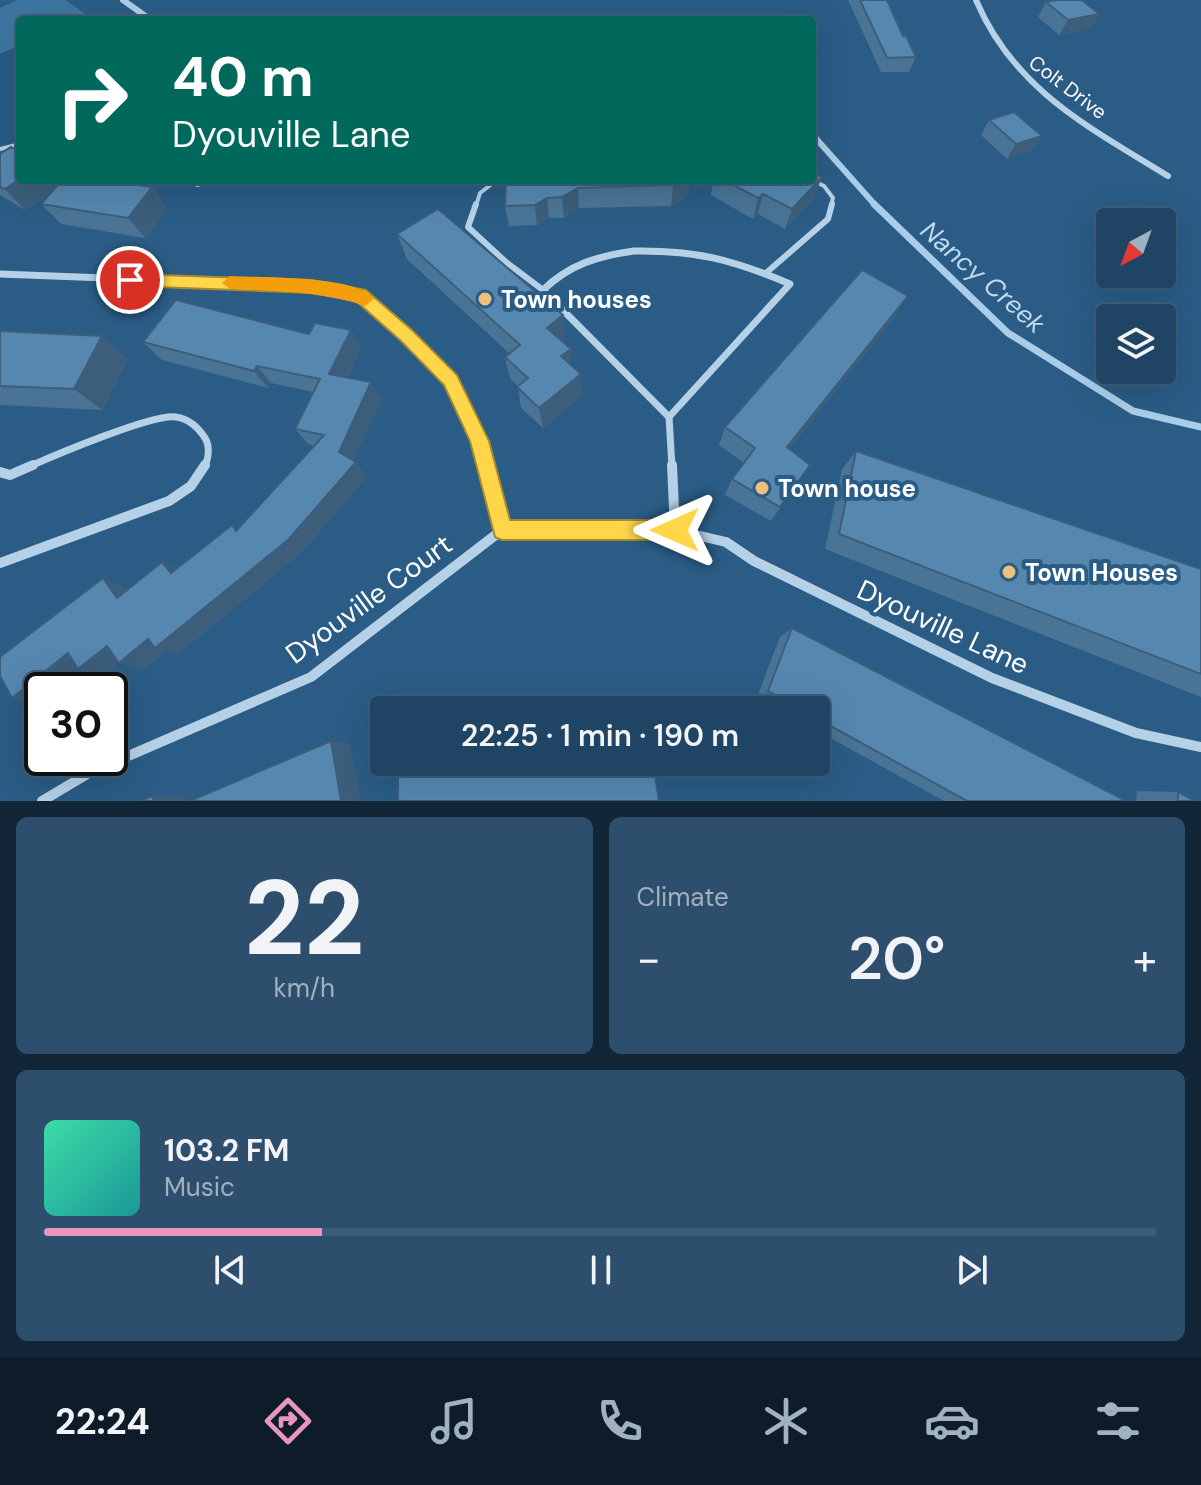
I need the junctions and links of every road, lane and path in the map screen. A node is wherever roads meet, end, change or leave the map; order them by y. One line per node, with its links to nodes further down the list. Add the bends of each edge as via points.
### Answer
1 (976, 0): 2 (street, Colt Drive, via 981,18 1011,63 1032,84)
2 (1168, 176)
3 (816, 182): 7 (lane, via 833,198 828,219)
4 (195, 184): 6 (lane)
5 (492, 184): 9 (lane, via 472,207 468,227)
6 (198, 185)
7 (766, 273): 9 (street, via 740,262 672,250 600,255 552,279); 10 (street, via 790,284)
8 (0, 274): 12 (street, via 312,286 360,295 450,380 479,441)
9 (543, 290): 10 (street)
10 (669, 417): 13 (street)
11 (0, 472): 14 (street, via 10,475 86,442 173,416 195,424 208,442 207,462 191,486 169,501)
12 (502, 530): 13 (street, Dyouville Lane); 16 (street, Dyouville Court, via 311,677 89,773)
13 (675, 530): 15 (street, Dyouville Lane, via 726,542 754,561 992,678 1136,733)
14 (0, 563)
15 (1201, 747)
16 (42, 801)

